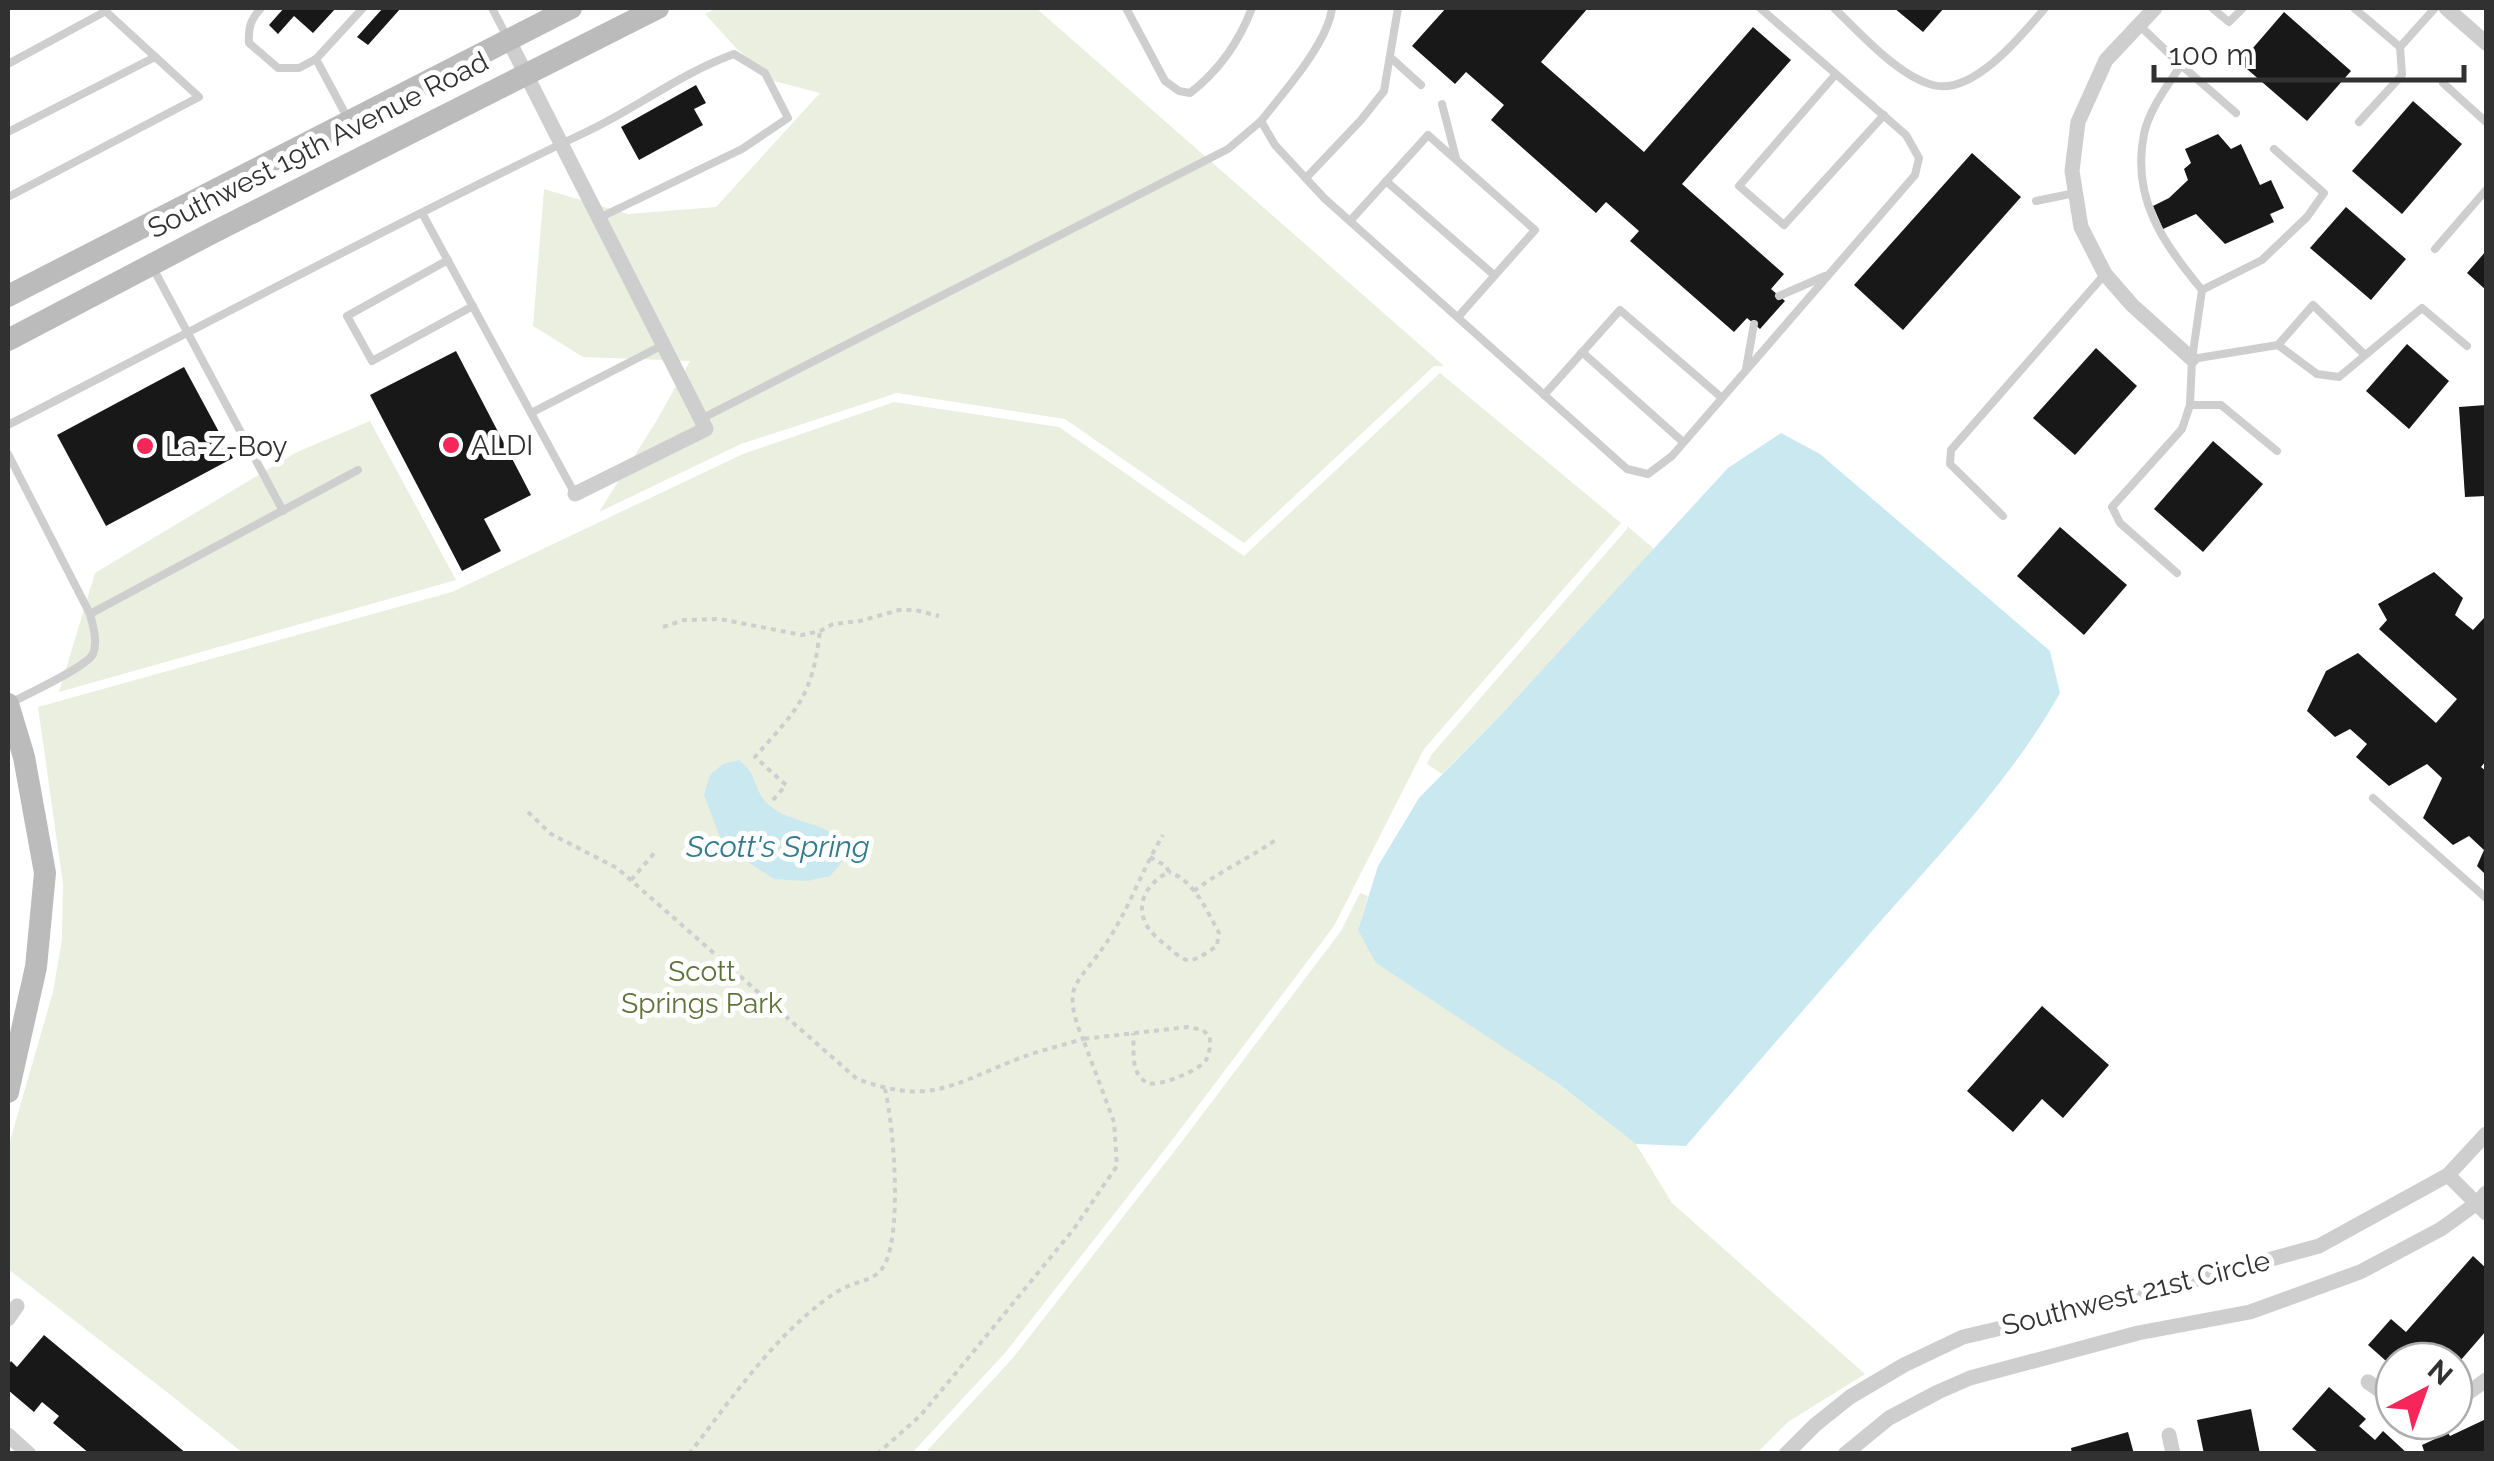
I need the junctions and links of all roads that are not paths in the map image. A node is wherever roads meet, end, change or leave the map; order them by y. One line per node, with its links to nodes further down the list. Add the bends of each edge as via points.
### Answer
1 (261, 8): 26 (lane, via 252,16 249,42 278,68)
2 (363, 8): 26 (lane)
3 (492, 8): 21 (lane)
4 (571, 8): 21 (main road, Southwest 19th Avenue Road)
5 (658, 8): 29 (main road, Southwest 19th Avenue Road)
6 (1126, 8): 7 (lane, via 1165,81 1190,92 1223,62)
7 (1252, 8)
8 (1332, 8): 37 (lane, via 1305,67)
9 (1398, 8): 25 (lane)
10 (1760, 8): 30 (lane)
11 (1834, 8): 12 (lane, via 1908,74 1935,86 1975,76)
12 (2044, 8)
13 (2155, 8): 20 (street)
14 (2212, 8): 15 (lane, via 2230,22)
15 (2242, 8)
16 (2354, 8): 23 (lane)
17 (2435, 8): 23 (lane)
18 (2446, 8): 22 (street)
19 (104, 9): 24 (lane); 27 (lane)
20 (2138, 25): 28 (lane); 47 (street, via 2106,60 2078,122)
21 (508, 40): 29 (street); 36 (main road, Southwest 19th Avenue Road)
22 (2486, 43)
23 (2400, 47): 38 (lane, via 2402,74)
24 (155, 56): 40 (lane); 48 (lane, via 199,97)
25 (1390, 57): 32 (lane); 44 (lane, via 1384,91)
26 (316, 59): 36 (lane)
27 (8, 64)
28 (2181, 65): 34 (lane); 59 (lane, via 2144,132 2140,174 2150,216)
29 (525, 74): 41 (street); 55 (main road, Southwest 19th Avenue Road)
30 (1836, 74): 35 (lane); 35 (lane, via 1739,186 1784,225)
31 (2443, 83): 39 (lane)
32 (1421, 84)
33 (1442, 104): 43 (lane)
34 (2236, 113)
35 (1884, 115): 56 (lane, via 1919,158 1915,175)
36 (349, 121): 60 (main road, Southwest 19th Avenue Road)
37 (1261, 121): 44 (lane); 78 (lane, via 1228,150)
38 (2359, 122)
39 (2486, 122)
40 (8, 132)
41 (561, 144): 50 (lane); 51 (street); 51 (lane, via 734,54 766,73 788,118 742,148)
42 (2274, 150): 59 (lane, via 2324,193 2262,260)
43 (1456, 161): 45 (lane, via 1428,135); 58 (lane, via 1535,230)
44 (1306, 178): 52 (lane)
45 (1386, 182): 52 (lane); 58 (lane)
46 (2486, 190): 53 (lane)
47 (2075, 193): 49 (lane); 57 (street, via 2081,228)
48 (8, 196)
49 (2036, 201)
50 (422, 213): 54 (lane); 65 (lane)
51 (599, 218): 67 (street)
52 (1350, 221): 63 (lane)
53 (2435, 249)
54 (448, 260): 62 (lane); 62 (lane, via 347,316 372,361)
55 (151, 264): 65 (lane); 66 (main road, Southwest 19th Avenue Road)
56 (1830, 274): 61 (lane); 73 (lane)
57 (2105, 274): 72 (street); 86 (lane, via 1951,450 1950,464)
58 (1494, 276): 63 (lane)
59 (2202, 290): 72 (lane)
60 (8, 296)
61 (1779, 296)
62 (472, 306): 77 (lane)
63 (1458, 318): 74 (lane)
64 (1754, 324): 73 (lane)
65 (188, 333): 79 (lane); 85 (lane)
66 (8, 340)
67 (664, 344): 77 (lane); 78 (street)
68 (2278, 345): 71 (lane, via 2316,374 2339,377); 71 (lane, via 2313,304); 72 (lane)
69 (2467, 346): 71 (lane, via 2422,308)
70 (1582, 352): 74 (lane); 75 (lane, via 1620,310); 80 (lane)
71 (2366, 354)
72 (2192, 359): 76 (lane)
73 (1745, 371): 75 (lane)
74 (1544, 395): 80 (lane, via 1627,469 1648,474)
75 (1722, 398): 80 (lane)
76 (2190, 405): 81 (lane, via 2222,404); 87 (lane, via 2182,430 2112,508)
77 (531, 414): 84 (lane)
78 (701, 419): 84 (street, via 706,429)
79 (8, 425)
80 (1683, 442)
81 (2277, 451)
82 (8, 454): 88 (lane)
83 (358, 470): 85 (lane)
84 (575, 494)
85 (283, 510): 88 (lane)
86 (2003, 516)
87 (2177, 573)
88 (90, 614): 89 (lane, via 93,654)
89 (8, 704): 92 (main road, via 45,874 36,967)
90 (2372, 798): 91 (lane)
91 (2486, 898)
92 (8, 1092)
93 (2486, 1134): 94 (street, Southwest 21st Circle)
94 (2448, 1175): 95 (street); 101 (street, Southwest 21st Circle, via 2319,1246 1963,1337 1850,1397)
95 (2483, 1203): 102 (street, Southwest 21st Circle, via 2360,1272 2250,1312 2138,1333 1970,1378 1889,1418)
96 (2368, 1382): 97 (street)
97 (2374, 1386)
98 (8, 1435): 100 (street)
99 (2169, 1435): 103 (street)
100 (29, 1454)
101 (1786, 1454)
102 (1845, 1454)
103 (2173, 1454)

